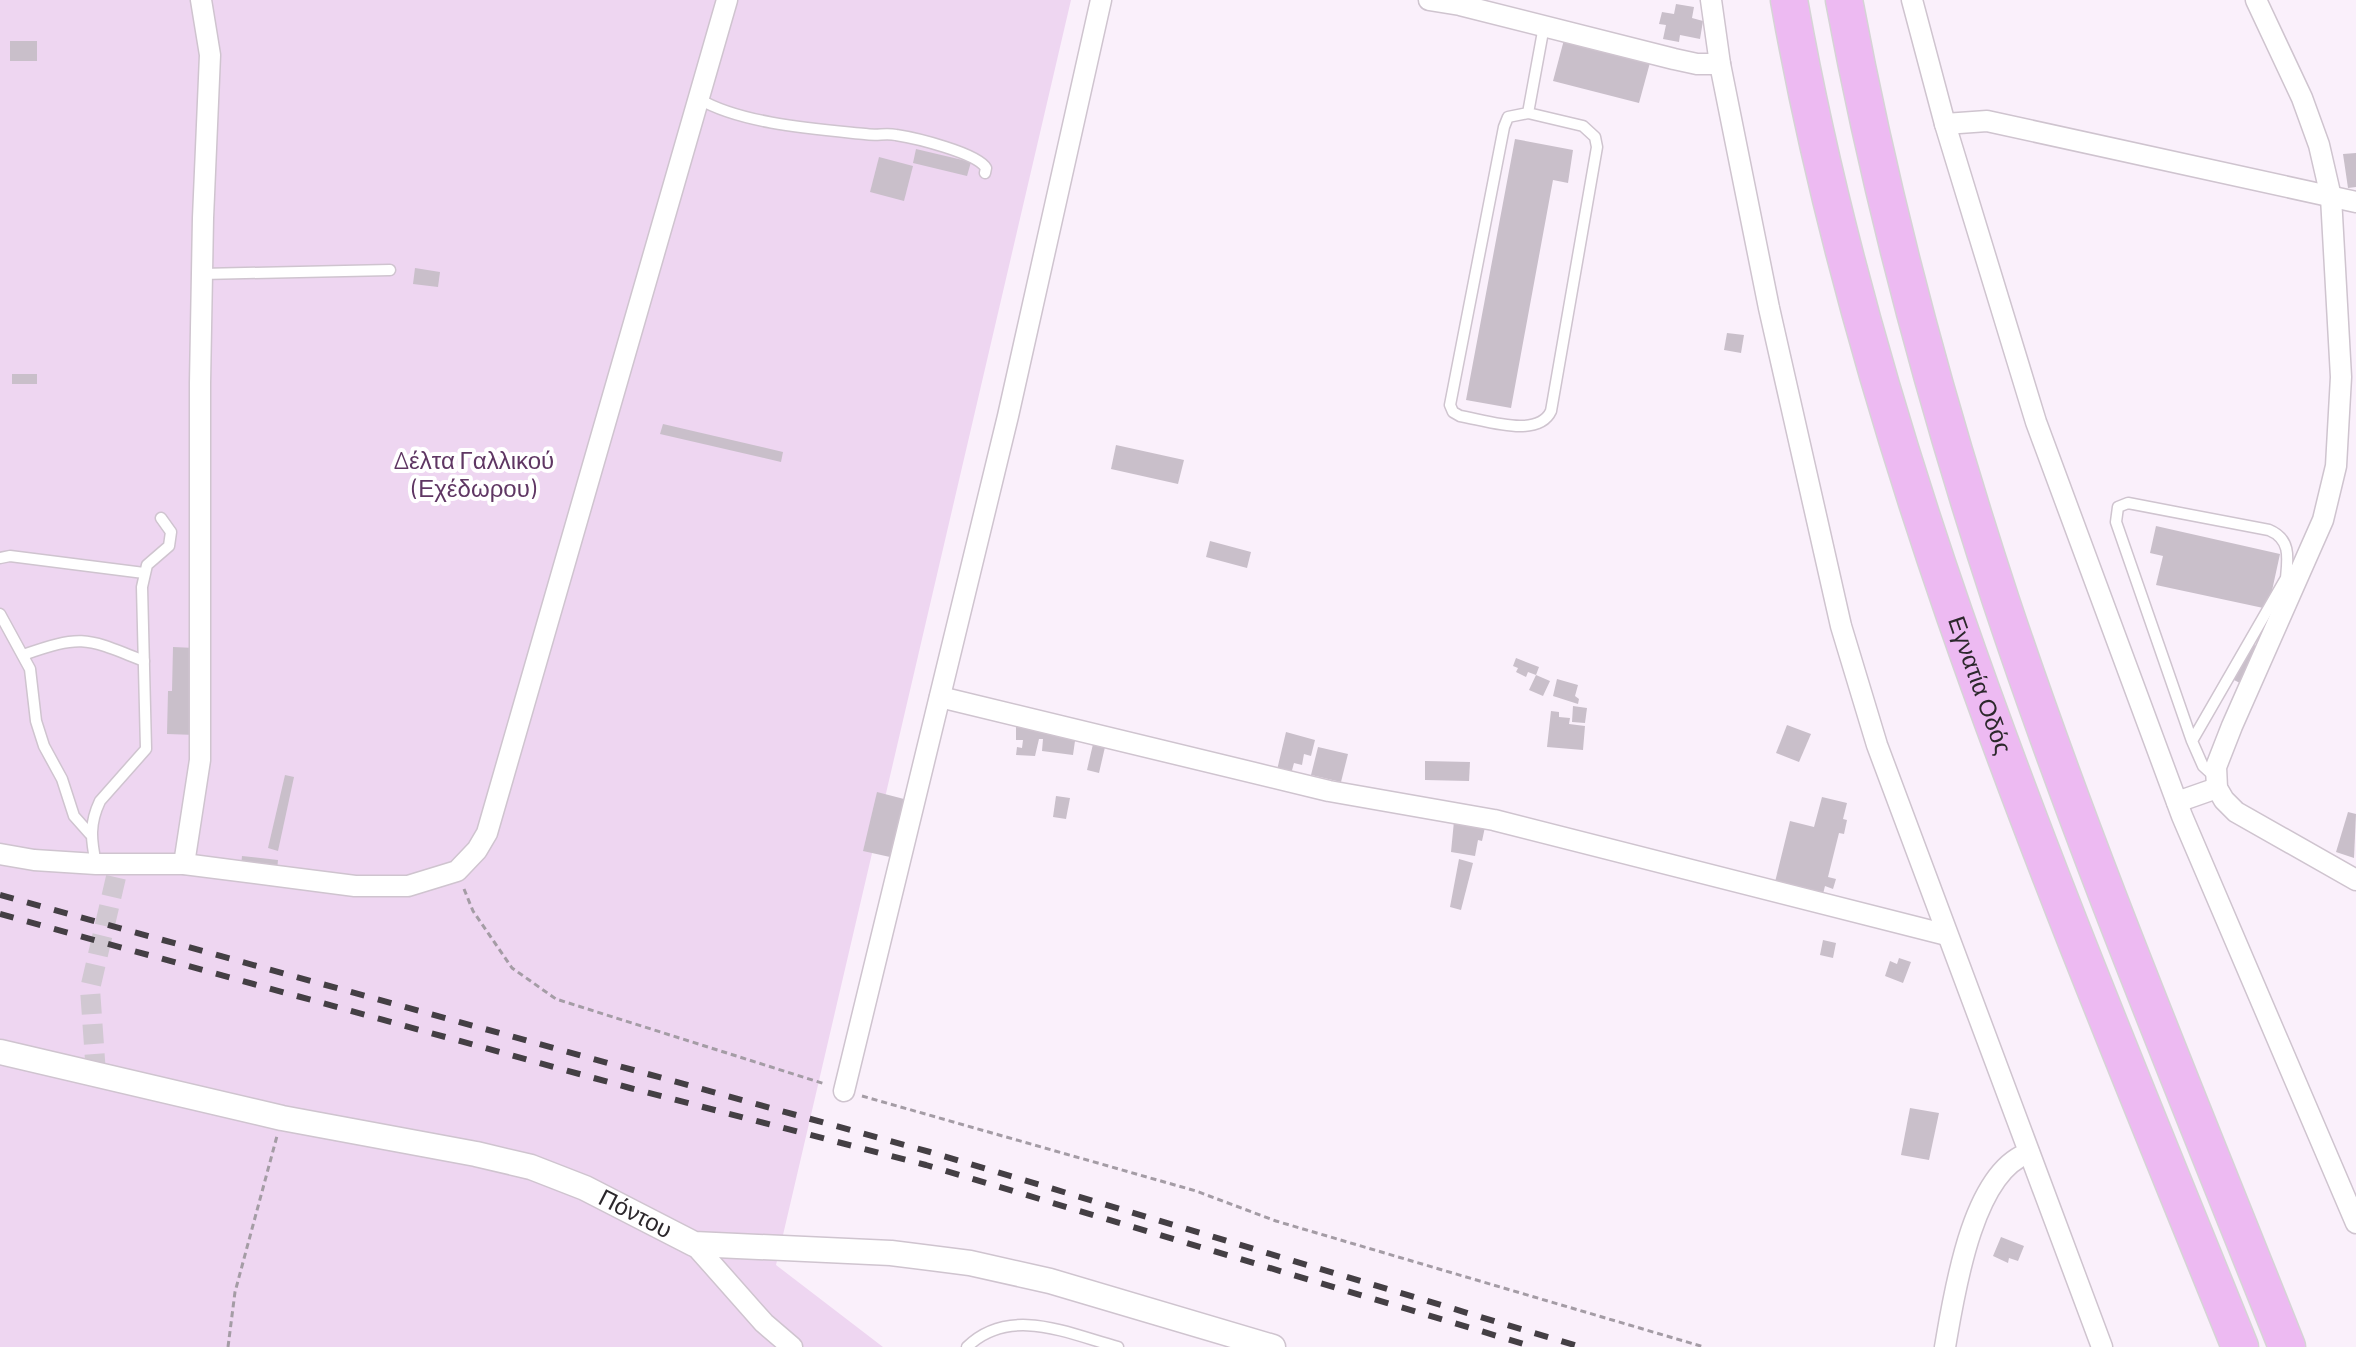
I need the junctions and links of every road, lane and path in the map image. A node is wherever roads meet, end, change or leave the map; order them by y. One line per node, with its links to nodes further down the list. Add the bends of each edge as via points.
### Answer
1 (201, 0): 19 (street, via 210,55)
2 (727, 0): 12 (street)
3 (1101, 0): 26 (street)
4 (1429, 0): 10 (street)
5 (1711, 0): 11 (street)
6 (1789, 0): 51 (highway, Εγνατία Οδός, via 1836,224 1923,520 2029,822)
7 (1844, 0): 52 (highway, Εγνατία Οδός, via 1864,109 1913,306 2001,601 2105,888)
8 (1912, 0): 14 (street)
9 (2256, 0): 16 (street, via 2302,98)
10 (1544, 26): 11 (street, via 1697,64); 13 (lane)
11 (1720, 64): 36 (street, via 1841,626 1877,745)
12 (699, 99): 15 (lane, via 745,117 894,134 975,158); 34 (street, via 487,833)
13 (1528, 113): 13 (lane, via 1583,126 1597,147 1551,411 1540,425 1528,427 1460,416 1450,405 1504,127 1508,117)
14 (1945, 124): 16 (street, via 1987,121); 29 (street, via 2036,422)
15 (985, 173)
16 (2331, 197): 17 (street); 28 (street, via 2341,377 2336,466 2323,520 2232,726)
17 (2356, 202)
18 (390, 270): 19 (lane)
19 (202, 274): 33 (street, via 200,760)
20 (161, 518): 22 (lane, via 171,532 169,546)
21 (0, 558): 22 (lane)
22 (144, 573): 25 (lane)
23 (0, 614): 24 (lane)
24 (23, 655): 25 (lane, via 90,640); 30 (lane, via 33,680 44,746 74,816)
25 (144, 661): 30 (lane, via 146,749 100,801)
26 (940, 697): 36 (street, via 1329,791 1494,820); 38 (street)
27 (2192, 741): 27 (lane, via 2116,522 2118,507 2128,503 2269,530 2287,548 2286,578); 28 (lane)
28 (2216, 782): 29 (street); 35 (street, via 2236,812)
29 (2177, 802): 41 (street)
30 (90, 834): 32 (lane)
31 (0, 854): 32 (street)
32 (96, 864): 33 (street)
33 (184, 864): 34 (street, via 355,886 408,886)
34 (457, 871): 38 (path, via 473,911 512,968 556,999)
35 (2356, 880)
36 (1947, 935): 40 (street)
37 (0, 1052): 39 (street, Πόντου)
38 (844, 1091): 48 (path, via 1196,1191 1276,1221)
39 (282, 1118): 42 (street, Πόντου, via 531,1167 585,1188); 43 (path, via 235,1292)
40 (2029, 1153): 49 (street, via 2008,1164 1980,1209 1955,1288); 50 (street)
41 (2356, 1223)
42 (694, 1244): 44 (street); 47 (street, Πόντου, via 891,1253 970,1263 1050,1281)
43 (228, 1347)
44 (792, 1347)
45 (967, 1347): 46 (lane, via 994,1329 1030,1324)
46 (1118, 1347)
47 (1273, 1347)
48 (1704, 1347)
49 (1945, 1347)
50 (2102, 1347)
51 (2240, 1347)
52 (2287, 1347)

